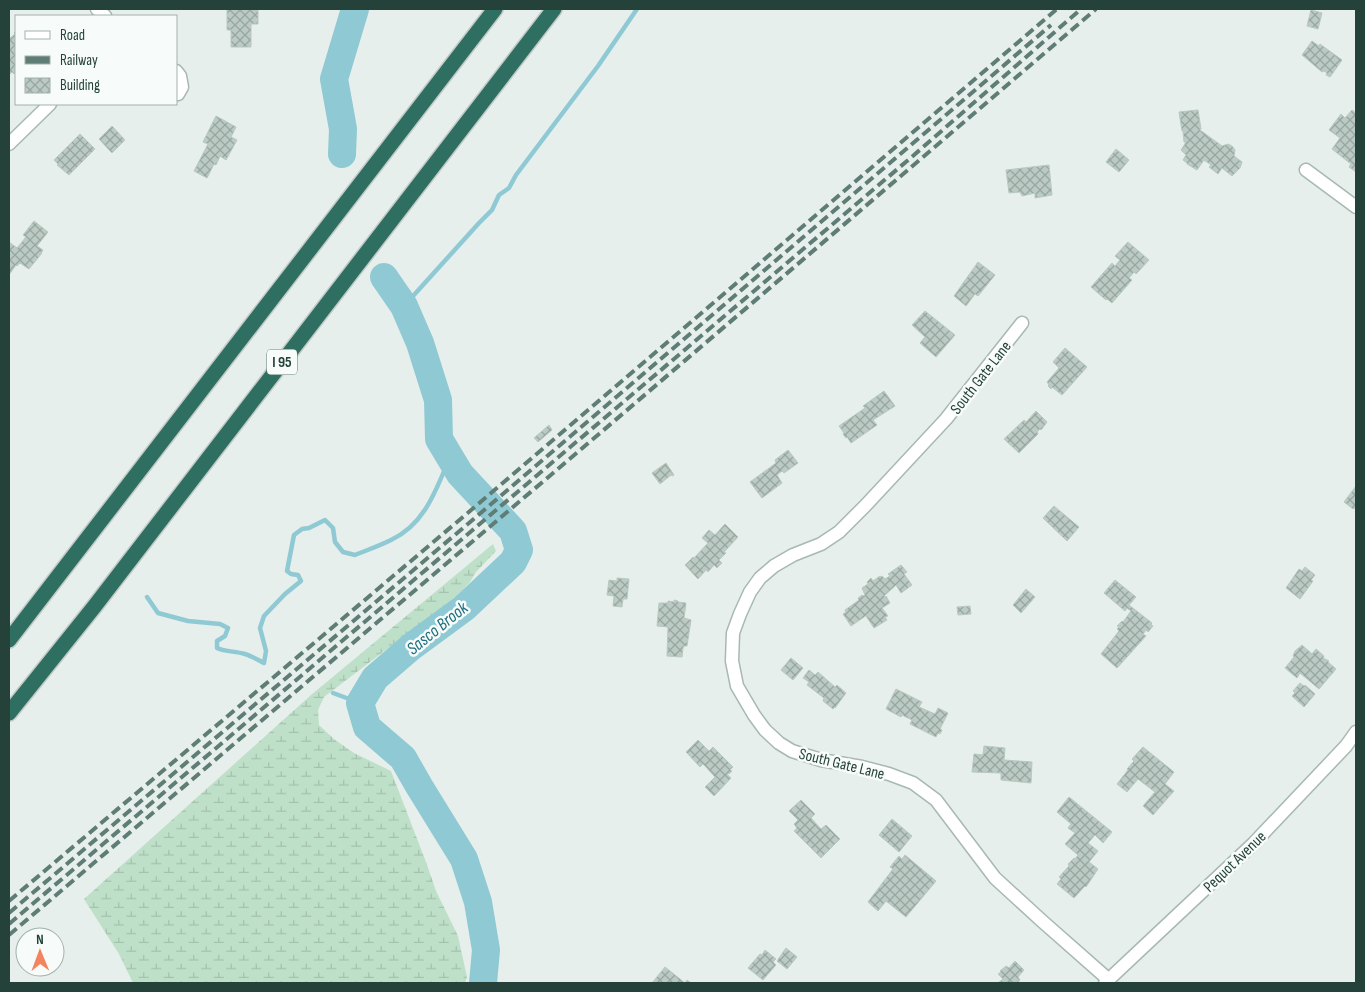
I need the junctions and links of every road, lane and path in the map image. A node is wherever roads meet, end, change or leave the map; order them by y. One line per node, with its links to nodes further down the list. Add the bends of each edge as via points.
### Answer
1 (495, 9): 10 (highway)
2 (554, 9): 11 (highway, I 95)
3 (178, 74): 4 (street, via 182,87)
4 (178, 94)
5 (49, 105): 6 (street)
6 (9, 144)
7 (1306, 170): 8 (street)
8 (1356, 207)
9 (1022, 323): 14 (street, South Gate Lane, via 946,419 839,532 821,544 792,555 760,578 750,592 733,633 732,661 737,686 765,730 779,743 792,751 821,760 862,767 913,782 936,800 996,878)
10 (9, 640)
11 (9, 713)
12 (1356, 732): 13 (street, Pequot Avenue)
13 (1351, 749): 14 (street, Pequot Avenue)
14 (1107, 982)

